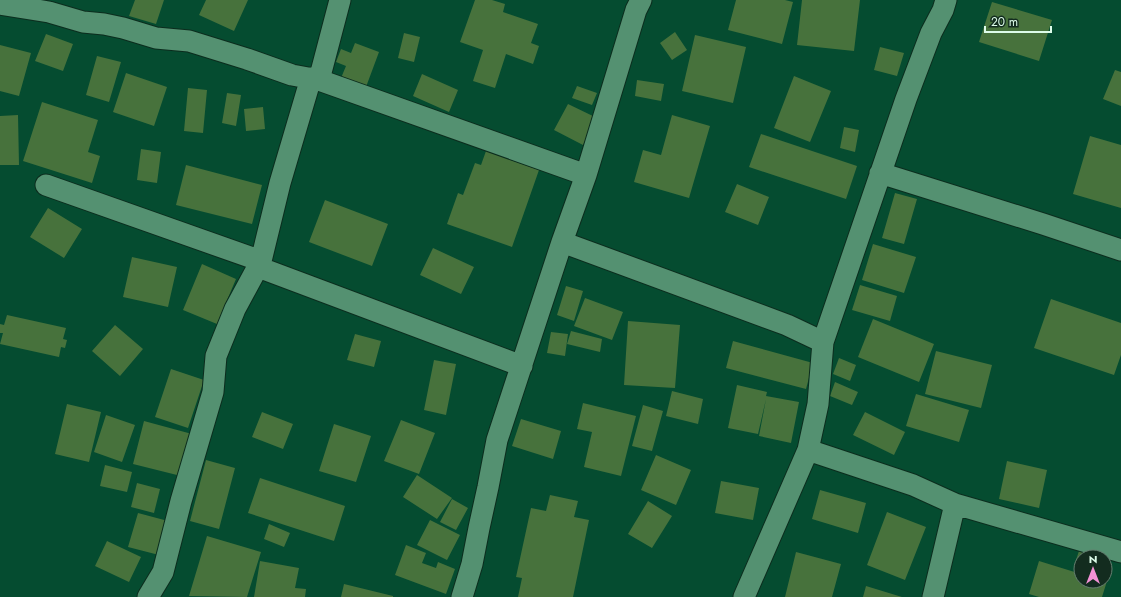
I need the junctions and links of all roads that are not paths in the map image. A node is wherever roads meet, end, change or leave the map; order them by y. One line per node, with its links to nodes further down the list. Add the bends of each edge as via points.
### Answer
1 (61, 0): 6 (street)
2 (340, 0): 7 (street)
3 (641, 0): 9 (street)
4 (946, 0): 8 (street, via 931,33)
5 (0, 4): 6 (street, via 49,12)
6 (83, 22): 7 (street, via 123,28 156,38 189,41 292,76)
7 (315, 79): 9 (street); 13 (street, via 280,183)
8 (880, 173): 12 (street); 14 (street)
9 (586, 174): 11 (street)
10 (46, 185): 13 (street)
11 (562, 242): 14 (street, via 787,325); 15 (street)
12 (1121, 250)
13 (260, 264): 15 (street); 19 (street, via 235,309 216,356 213,392 163,572)
14 (823, 342): 16 (street, via 818,404)
15 (522, 366): 20 (street, via 497,440 472,564)
16 (808, 450): 17 (street, via 913,485); 21 (street)
17 (954, 504): 18 (street); 22 (street)
18 (1121, 552)
19 (148, 597)
20 (462, 597)
21 (744, 597)
22 (933, 597)

